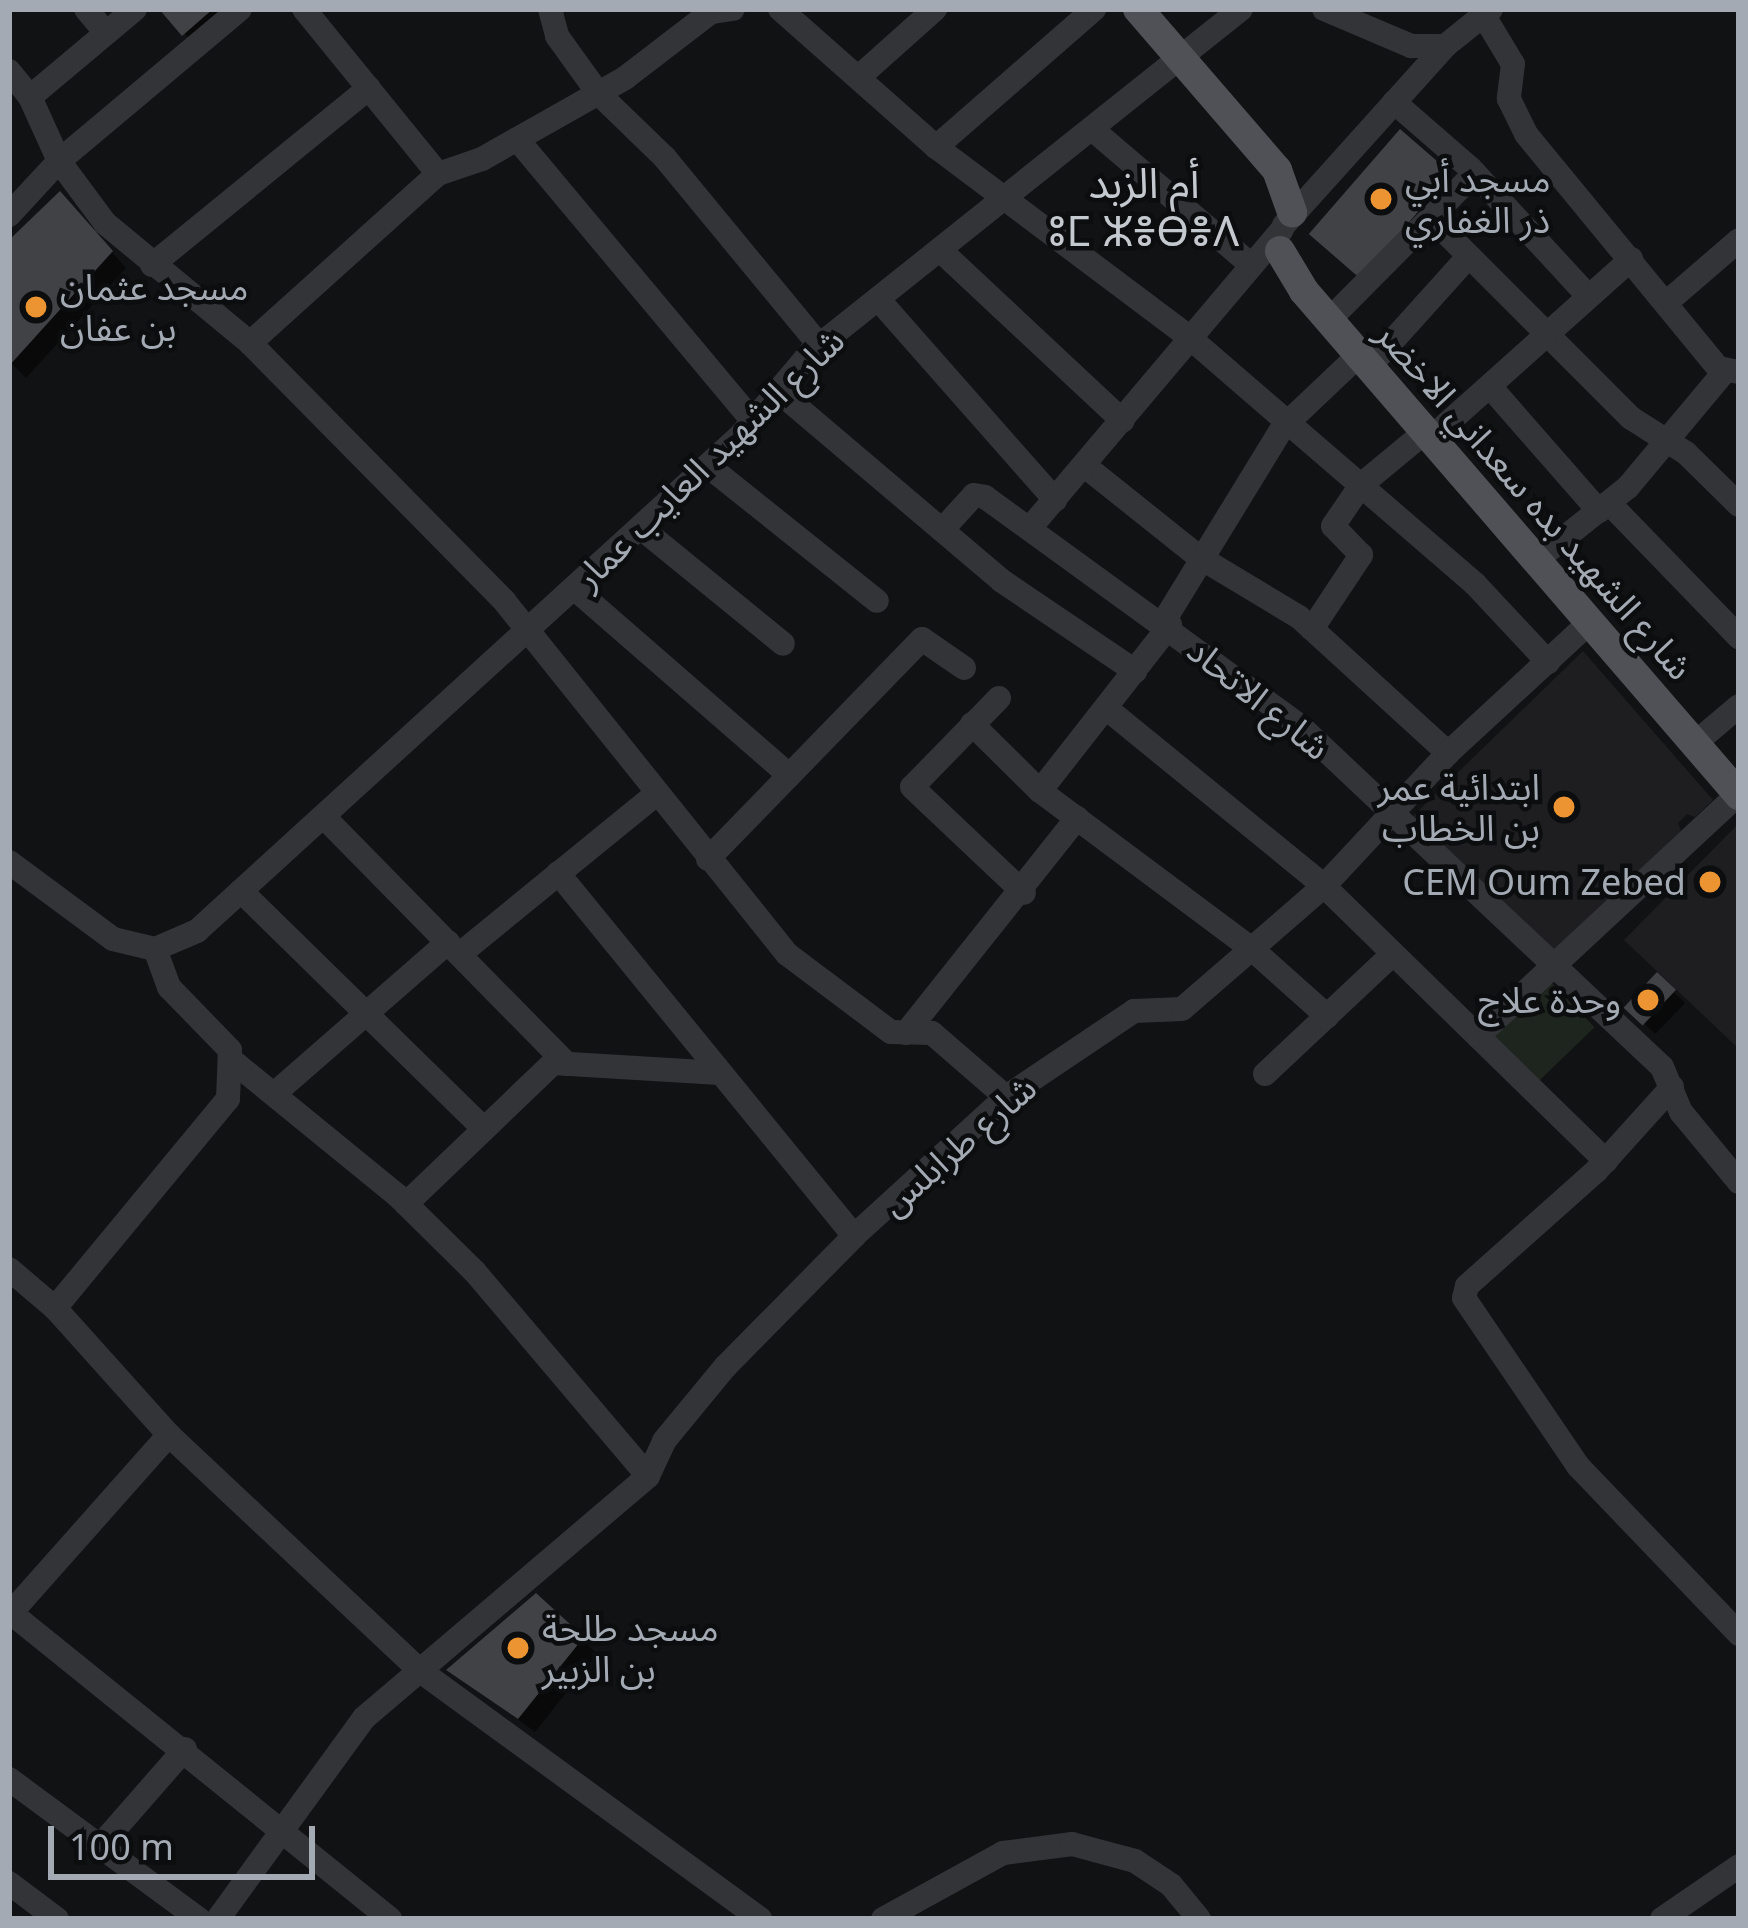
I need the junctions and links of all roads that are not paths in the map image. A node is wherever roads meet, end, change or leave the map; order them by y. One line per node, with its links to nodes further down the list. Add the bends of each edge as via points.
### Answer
1 (86, 9): 17 (street)
2 (135, 9): 17 (street)
3 (240, 9): 29 (street)
4 (304, 9): 22 (street)
5 (550, 9): 23 (street, via 557,36)
6 (720, 9): 7 (street); 23 (street)
7 (733, 9)
8 (748, 9): 9 (street)
9 (764, 9)
10 (781, 9): 21 (street)
11 (935, 9): 21 (street)
12 (1094, 9): 28 (street)
13 (1138, 9): 19 (main road, شارع الشهيد بده سعداني الاخضر)
14 (1241, 9): 19 (street, شارع الشهيد العايب عمار)
15 (1324, 9): 18 (street, via 1411,46)
16 (1488, 12): 18 (street); 39 (street, via 1513,64 1509,99 1526,134)
17 (106, 33): 24 (street)
18 (1445, 46): 25 (street)
19 (1184, 56): 26 (street, شارع الشهيد العايب عمار); 35 (main road, شارع الشهيد بده سعداني الاخضر, via 1277,170)
20 (9, 71): 24 (street)
21 (860, 76): 28 (street)
22 (369, 88): 31 (street); 41 (street)
23 (598, 93): 27 (street); 49 (street, via 665,158)
24 (31, 97): 29 (street)
25 (1394, 102): 30 (street); 35 (street)
26 (1092, 129): 32 (street, شارع الشهيد العايب عمار); 40 (street)
27 (517, 139): 31 (street); 54 (street)
28 (935, 147): 32 (street)
29 (59, 161): 33 (street); 41 (street, via 106,223)
30 (1474, 173): 34 (street); 42 (street)
31 (438, 175): 48 (street)
32 (1004, 199): 37 (street, شارع الشهيد العايب عمار); 47 (street)
33 (9, 215)
34 (1432, 219): 38 (street); 45 (street)
35 (1284, 231): 40 (street); 45 (main road, شارع الشهيد بده سعداني الاخضر)
36 (1739, 240): 44 (street)
37 (940, 250): 43 (street, شارع الشهيد العايب عمار); 55 (street)
38 (1467, 258): 46 (street); 50 (street)
39 (1631, 259): 42 (street); 44 (street)
40 (1250, 264): 47 (street)
41 (152, 265): 48 (street)
42 (1588, 296): 46 (street)
43 (878, 299): 49 (street, شارع الشهيد العايب عمار); 62 (street)
44 (1666, 303): 51 (street)
45 (1329, 320): 50 (main road, شارع الشهيد بده سعداني الاخضر)
46 (1551, 334): 52 (street); 58 (street, via 1631,418)
47 (1190, 338): 55 (street); 56 (street)
48 (250, 343): 75 (street)
49 (819, 346): 53 (street, شارع الشهيد العايب عمار)
50 (1364, 361): 56 (street); 57 (main road, شارع الشهيد بده سعداني الاخضر)
51 (1732, 371): 58 (street)
52 (1493, 390): 57 (street); 64 (street)
53 (778, 391): 54 (street, شارع الشهيد العايب عمار); 67 (street)
54 (753, 421): 59 (street, شارع الشهيد العايب عمار)
55 (1123, 421): 60 (street)
56 (1285, 425): 61 (street); 68 (street)
57 (1428, 435): 61 (street); 69 (main road, شارع الشهيد بده سعداني الاخضر)
58 (1665, 440): 63 (street); 64 (street)
59 (708, 466): 65 (street, شارع الشهيد العايب عمار); 71 (street)
60 (1085, 466): 62 (street); 68 (street)
61 (1361, 485): 74 (street, via 1333,526 1359,560); 78 (street)
62 (1055, 500): 66 (street)
63 (1739, 506)
64 (1604, 507): 69 (street); 76 (street)
65 (641, 528): 70 (street, شارع الشهيد العايب عمار); 77 (street)
66 (1030, 528): 67 (street, شارع الاتحاد, via 979,495); 72 (street, شارع الاتحاد)
67 (942, 530): 80 (street)
68 (1199, 557): 72 (street); 74 (street)
69 (1535, 561): 73 (main road, شارع الشهيد بده سعداني الاخضر)
70 (575, 590): 75 (street, شارع الشهيد العايب عمار); 87 (street)
71 (878, 601)
72 (1167, 623): 80 (street); 91 (street, شارع الاتحاد, via 1300,726)
73 (1588, 624): 78 (street, شارع طرابلس); 85 (main road, شارع الشهيد بده سعداني الاخضر)
74 (1312, 629): 86 (street)
75 (529, 633): 89 (street); 92 (street, شارع الشهيد العايب عمار)
76 (1739, 637)
77 (783, 644)
78 (1548, 662): 86 (street, شارع طرابلس)
79 (964, 668): 87 (street, via 922,639)
80 (1135, 671): 83 (street)
81 (999, 698): 84 (street)
82 (1739, 706): 85 (street)
83 (1106, 708): 88 (street); 97 (street)
84 (972, 724): 88 (street); 99 (street, via 913,790)
85 (1694, 744): 90 (main road, شارع الشهيد بده سعداني الاخضر)
86 (1448, 753): 91 (street, شارع طرابلس)
87 (789, 775): 94 (street)
88 (1040, 791): 93 (street)
89 (656, 794): 94 (street); 96 (street)
90 (1738, 795): 104 (street)
91 (1392, 815): 97 (street, شارع طرابلس); 104 (street, شارع الاتحاد)
92 (324, 817): 98 (street, شارع الشهيد العايب عمار); 100 (street)
93 (1077, 818): 99 (street); 102 (street)
94 (708, 859): 107 (street, via 787,954 891,1032)
95 (9, 862): 101 (street, via 113,939)
96 (558, 873): 100 (street); 111 (street)
97 (1324, 886): 102 (street, شارع طرابلس); 103 (street)
98 (242, 891): 101 (street, شارع الشهيد العايب عمار, via 197,931); 105 (street)
99 (1024, 893): 107 (street)
100 (454, 948): 105 (street); 110 (street)
101 (155, 949): 109 (street, via 170,987)
102 (1252, 949): 106 (street); 115 (street, شارع طرابلس, via 1182,1009 1134,1011)
103 (1394, 954): 106 (street); 108 (street)
104 (1551, 967): 108 (street); 113 (street, شارع الاتحاد, via 1662,1067)
105 (366, 1014): 114 (street); 116 (street)
106 (1327, 1016): 112 (street)
107 (906, 1033): 115 (street, via 932,1033)
108 (1478, 1036): 117 (street)
109 (235, 1063): 114 (street); 122 (street, via 228,1100)
110 (567, 1064): 111 (street); 116 (street, via 553,1063)
111 (720, 1073): 120 (street)
112 (1265, 1074)
113 (1672, 1087): 117 (street); 118 (street, شارع الاتحاد, via 1681,1112)
114 (274, 1094): 119 (street)
115 (1006, 1096): 120 (street, شارع طرابلس)
116 (484, 1129): 119 (street)
117 (1606, 1161): 126 (street, via 1467,1286 1464,1298 1578,1466)
118 (1739, 1182)
119 (406, 1204): 124 (street, via 519,1318)
120 (854, 1236): 124 (street, شارع طرابلس, via 725,1367 664,1441)
121 (9, 1269): 122 (street)
122 (55, 1308): 123 (street)
123 (169, 1435): 125 (street); 127 (street)
124 (648, 1475): 127 (street, شارع طرابلس)
125 (10, 1614): 128 (street)
126 (1739, 1634)
127 (419, 1670): 130 (street, شارع طرابلس, via 364,1718); 138 (street)
128 (185, 1749): 130 (street); 131 (street)
129 (9, 1779): 131 (street)
130 (282, 1830): 136 (street, شارع طرابلس); 137 (street)
131 (100, 1846): 135 (street)
132 (1739, 1866): 141 (street)
133 (9, 1883): 134 (street)
134 (57, 1919)
135 (199, 1919)
136 (218, 1919)
137 (390, 1919)
138 (760, 1919)
139 (883, 1919): 140 (street, via 1003,1853 1072,1844 1135,1862 1171,1885)
140 (1199, 1919)
141 (1662, 1919)

